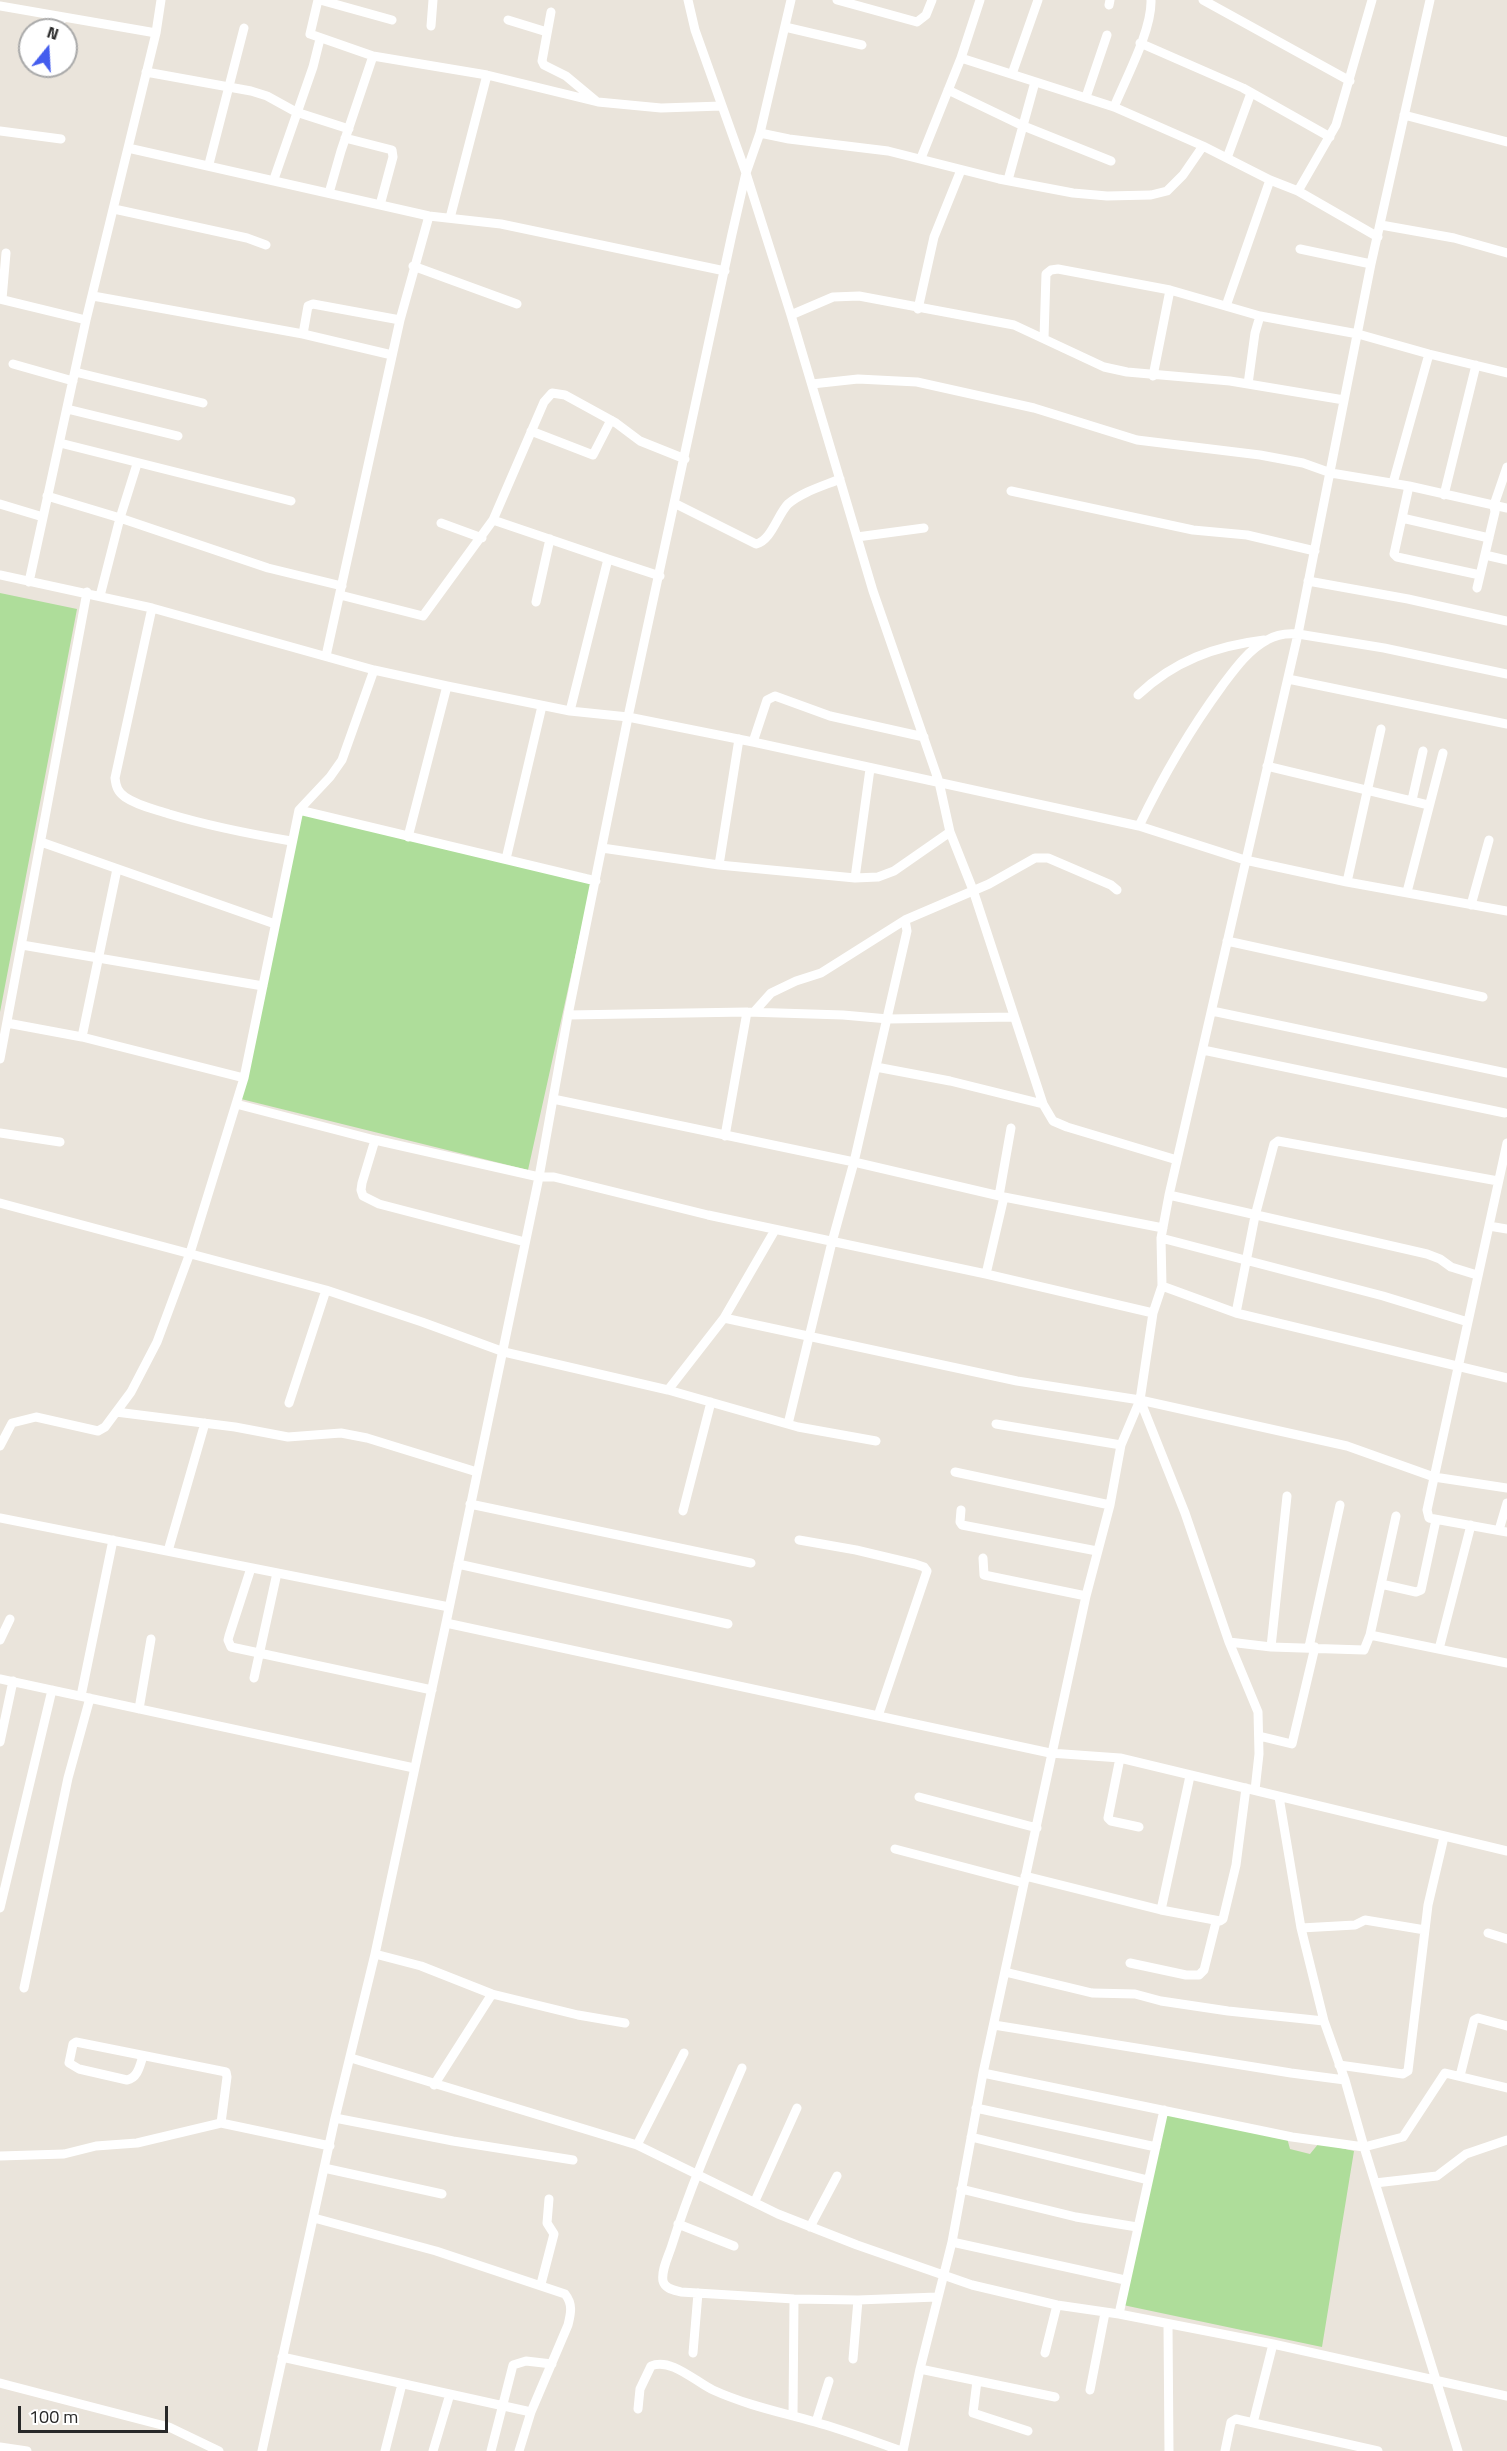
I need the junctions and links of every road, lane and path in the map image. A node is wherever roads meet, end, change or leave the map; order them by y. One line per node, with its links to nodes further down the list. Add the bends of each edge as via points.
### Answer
1 (161, 0): 24 (street)
2 (319, 0): 18 (street); 26 (street, via 310,34)
3 (433, 0): 20 (street)
4 (688, 0): 41 (street)
5 (791, 0): 21 (street)
6 (837, 0): 7 (street, via 916,22 926,15)
7 (932, 0)
8 (980, 0): 30 (street)
9 (1038, 0): 32 (street)
10 (1151, 0): 27 (street)
11 (1203, 0): 34 (street)
12 (1372, 0): 34 (street)
13 (1430, 0): 44 (street)
14 (22, 5): 15 (street); 17 (street)
15 (0, 6)
16 (551, 12): 23 (street)
17 (62, 17): 24 (street)
18 (392, 20)
19 (508, 20): 23 (street)
20 (431, 26)
21 (785, 27): 28 (street); 47 (street)
22 (244, 28): 36 (street)
23 (547, 32): 40 (street, via 544,65 566,76)
24 (156, 33): 31 (street)
25 (1107, 35): 39 (street)
26 (320, 39): 29 (street); 43 (street)
27 (1140, 43): 38 (street); 42 (street)
28 (862, 45)
29 (373, 56): 33 (street); 48 (street)
30 (961, 58): 32 (street); 37 (street)
31 (146, 72): 36 (street); 53 (street)
32 (1012, 74): 35 (street)
33 (488, 75): 40 (street); 68 (street)
34 (1350, 81): 49 (street)
35 (1035, 82): 39 (street); 45 (street)
36 (229, 87): 43 (street, via 267,96); 57 (street)
37 (948, 90): 45 (street); 54 (street)
38 (1251, 93): 49 (street); 55 (street)
39 (1086, 97): 42 (street)
40 (598, 102): 41 (street, via 661,108)
41 (722, 106): 59 (street)
42 (1114, 107): 52 (street)
43 (296, 112): 48 (street); 60 (street)
44 (1404, 115): 51 (street); 69 (street)
45 (1021, 125): 56 (street); 61 (street)
46 (0, 131): 50 (street)
47 (759, 133): 54 (street); 59 (street)
48 (347, 134): 64 (street); 65 (street, via 392,150)
49 (1330, 138): 63 (street)
50 (61, 140)
51 (1507, 142)
52 (1203, 146): 55 (street); 61 (street, via 1176,183 1151,195 1073,193)
53 (128, 148): 57 (street); 66 (street)
54 (921, 158): 58 (street)
55 (1227, 158): 62 (street)
56 (1111, 161)
57 (209, 164): 60 (street)
58 (961, 170): 61 (street); 83 (street, via 934,237)
59 (746, 173): 77 (street); 84 (street)
60 (274, 179): 64 (street)
61 (1008, 180)
62 (1270, 180): 63 (street); 82 (street)
63 (1298, 191): 70 (street)
64 (329, 193): 65 (street)
65 (380, 205): 67 (street)
66 (114, 210): 71 (street); 79 (street)
67 (429, 216): 68 (street); 76 (street)
68 (450, 218): 77 (street, via 501,224)
69 (1381, 225): 70 (street); 74 (street, via 1454,238)
70 (1378, 237): 75 (street)
71 (266, 245)
72 (1300, 249): 75 (street)
73 (6, 253): 80 (street)
74 (1507, 253)
75 (1371, 264): 89 (street)
76 (413, 266): 81 (street); 87 (street)
77 (725, 271): 107 (street)
78 (1170, 290): 82 (street); 90 (street, via 1050,270 1045,282); 97 (street)
79 (93, 297): 86 (street); 88 (street)
80 (1, 299): 86 (street)
81 (517, 304)
82 (1226, 306): 85 (street)
83 (918, 309): 84 (street, via 844,296); 90 (street, via 1014,325)
84 (791, 315): 98 (street)
85 (1260, 316): 89 (street); 99 (street)
86 (86, 320): 96 (street)
87 (400, 320): 88 (street, via 313,304 305,313); 92 (street)
88 (303, 334): 92 (street)
89 (1358, 334): 91 (street); 100 (street)
90 (1044, 338): 97 (street, via 1104,367)
91 (1429, 354): 94 (street); 112 (street)
92 (392, 356): 142 (street)
93 (13, 364): 96 (street)
94 (1476, 365): 95 (street); 115 (street)
95 (1507, 373)
96 (74, 376): 101 (street); 102 (street)
97 (1153, 376): 99 (street)
98 (812, 384): 110 (street, via 858,379 917,382 1034,408 1137,440 1260,455); 111 (street)
99 (1248, 384): 100 (street)
100 (1344, 400): 110 (street)
101 (203, 403)
102 (67, 409): 105 (street); 106 (street)
103 (611, 420): 104 (street, via 593,455); 104 (street, via 565,394 552,393); 107 (street, via 640,441)
104 (531, 431): 125 (street)
105 (178, 436)
106 (60, 443): 108 (street); 116 (street)
107 (685, 459): 119 (street)
108 (137, 464): 117 (street); 123 (street)
109 (1507, 467): 120 (street)
110 (1330, 473): 112 (street); 132 (street)
111 (840, 479): 119 (street, via 788,505 764,540 756,544); 128 (street)
112 (1393, 483): 113 (street)
113 (1409, 486): 115 (street); 124 (street)
114 (1011, 491): 132 (street, via 1193,530 1247,535)
115 (1444, 495): 120 (street)
116 (47, 496): 122 (street); 123 (street)
117 (291, 501)
118 (0, 504): 122 (street)
119 (676, 504): 138 (street)
120 (1494, 505): 121 (street); 129 (street)
121 (1507, 507)
122 (43, 517): 140 (street)
123 (120, 518): 142 (street); 144 (street)
124 (1402, 518): 129 (street); 137 (street, via 1394,554 1397,557)
125 (493, 520): 130 (street); 131 (street)
126 (441, 523): 130 (street)
127 (924, 528): 128 (street)
128 (857, 537): 161 (street)
129 (1488, 537): 133 (street)
130 (482, 538): 142 (street, via 423,616)
131 (550, 539): 134 (street); 145 (street)
132 (1315, 551): 139 (street)
133 (1485, 555): 135 (street); 137 (street)
134 (608, 559): 138 (street); 157 (street)
135 (1507, 560)
136 (0, 575): 140 (street)
137 (1480, 575): 141 (street)
138 (660, 576): 158 (street)
139 (1308, 580): 147 (street); 148 (street)
140 (29, 582): 143 (street)
141 (1477, 588)
142 (341, 590): 150 (street)
143 (87, 592): 144 (street); 178 (street)
144 (100, 596): 146 (street)
145 (536, 602)
146 (152, 608): 150 (street); 177 (street, via 115,778 116,789 137,804 184,818)
147 (1507, 621)
148 (1298, 634): 149 (street, via 1284,633); 152 (street); 153 (street)
149 (1266, 640): 155 (street, via 1232,644 1194,658 1163,673); 173 (street, via 1234,670 1183,741)
150 (326, 656): 151 (street)
151 (374, 670): 154 (street); 172 (street, via 342,760)
152 (1507, 674)
153 (1288, 679): 159 (street); 166 (street)
154 (447, 686): 156 (street); 175 (street)
155 (1138, 695)
156 (542, 706): 157 (street); 180 (street)
157 (570, 711): 158 (street)
158 (628, 717): 162 (street); 179 (street)
159 (1507, 724)
160 (1381, 729): 169 (street)
161 (924, 737): 163 (street, via 830,716 775,696 767,700); 168 (street)
162 (739, 739): 163 (street); 182 (street)
163 (753, 742): 167 (street)
164 (1423, 751): 170 (street)
165 (1443, 753): 171 (street)
166 (1267, 766): 169 (street); 181 (street)
167 (870, 769): 168 (street); 184 (street)
168 (939, 782): 173 (street); 174 (street)
169 (1367, 791): 170 (street); 186 (street)
170 (1412, 800): 171 (street)
171 (1430, 806): 189 (street)
172 (299, 810): 175 (street); 177 (street)
173 (1139, 826): 181 (street)
174 (950, 832): 184 (street, via 894,871 878,877); 187 (street)
175 (408, 837): 180 (street)
176 (1489, 840): 190 (street)
177 (291, 841): 193 (street)
178 (41, 842): 183 (street); 195 (street)
179 (602, 848): 182 (street); 185 (street)
180 (506, 859): 185 (street)
181 (1245, 860): 186 (street); 194 (street)
182 (719, 866): 184 (street)
183 (117, 869): 193 (street); 196 (street)
184 (855, 878)
185 (596, 880): 201 (street)
186 (1347, 882): 189 (street)
187 (973, 890): 188 (street, via 1038,856); 192 (street); 202 (street)
188 (1117, 890)
189 (1407, 892): 190 (street)
190 (1471, 905): 191 (street)
191 (1507, 911)
192 (905, 920): 200 (street, via 820,973 771,993); 203 (street, via 907,931)
193 (275, 924): 197 (street)
194 (1227, 941): 198 (street); 199 (street)
195 (22, 945): 196 (street); 204 (street)
196 (99, 958): 197 (street); 205 (street)
197 (262, 986): 210 (street)
198 (1483, 997)
199 (1212, 1011): 206 (street); 209 (street)
200 (751, 1012): 201 (street); 203 (street); 217 (street)
201 (568, 1015): 211 (street)
202 (1014, 1017): 203 (street); 213 (street)
203 (888, 1019): 208 (street)
204 (7, 1023): 205 (street); 207 (street)
205 (82, 1037): 210 (street)
206 (1203, 1050): 214 (street); 221 (street)
207 (0, 1059)
208 (876, 1066): 213 (street); 222 (street)
209 (1507, 1073)
210 (244, 1078): 212 (street)
211 (553, 1099): 217 (street); 223 (street)
212 (236, 1104): 218 (street); 235 (street)
213 (1043, 1104): 221 (street, via 1053,1120 1067,1127)
214 (1504, 1113)
215 (1011, 1128): 226 (street)
216 (0, 1133): 219 (street)
217 (725, 1136): 222 (street)
218 (375, 1140): 223 (street); 233 (street, via 362,1183 363,1196)
219 (60, 1142)
220 (1507, 1143): 224 (street)
221 (1177, 1160): 225 (street)
222 (854, 1162): 226 (street); 234 (street)
223 (539, 1177): 231 (street, via 563,1179); 233 (street)
224 (1498, 1181): 228 (street, via 1278,1141); 229 (street)
225 (1169, 1195): 228 (street); 232 (street)
226 (1002, 1197): 232 (street); 237 (street)
227 (0, 1203): 235 (street)
228 (1255, 1216): 236 (street); 238 (street, via 1427,1254)
229 (1489, 1226): 230 (street); 238 (street)
230 (1507, 1229)
231 (775, 1230): 234 (street); 243 (street)
232 (1162, 1233): 236 (street); 239 (street)
233 (525, 1242): 246 (street)
234 (832, 1242): 237 (street); 245 (street)
235 (190, 1252): 240 (street); 253 (street, via 157,1342)
236 (1245, 1261): 242 (street); 244 (street)
237 (986, 1274): 241 (street)
238 (1477, 1275): 244 (street)
239 (1162, 1286): 241 (street); 242 (street)
240 (326, 1290): 246 (street); 252 (street)
241 (1153, 1313): 250 (street)
242 (1236, 1314): 247 (street)
243 (724, 1318): 245 (street); 249 (street)
244 (1468, 1322): 247 (street)
245 (810, 1335): 250 (street, via 1017,1381); 255 (street)
246 (504, 1352): 249 (street); 260 (street)
247 (1457, 1367): 248 (street); 262 (street)
248 (1507, 1378)
249 (668, 1390): 251 (street)
250 (1140, 1400): 258 (street); 262 (street, via 1347,1446); 294 (street, via 1185,1513)
251 (711, 1402): 255 (street); 270 (street)
252 (289, 1403)
253 (116, 1412): 254 (street); 259 (street, via 98,1431 36,1417 24,1419 12,1423)
254 (205, 1423): 260 (street, via 288,1437 341,1433); 278 (street)
255 (788, 1424): 257 (street)
256 (996, 1424): 258 (street)
257 (876, 1442)
258 (1121, 1445): 267 (street)
259 (0, 1446)
260 (477, 1472): 266 (street)
261 (955, 1472): 267 (street)
262 (1434, 1477): 263 (street); 273 (street, via 1427,1514)
263 (1507, 1488)
264 (1287, 1496): 295 (street)
265 (1507, 1503): 275 (street)
266 (470, 1504): 281 (street); 282 (street)
267 (1110, 1505): 279 (street)
268 (1340, 1505): 296 (street)
269 (961, 1510): 279 (street, via 962,1526)
270 (683, 1511)
271 (1396, 1515): 285 (street)
272 (0, 1518): 276 (street)
273 (1436, 1520): 274 (street); 285 (street, via 1421,1590)
274 (1471, 1526): 275 (street); 297 (street)
275 (1503, 1531)
276 (113, 1540): 278 (street); 305 (street)
277 (798, 1540): 307 (street, via 915,1564 927,1571)
278 (168, 1551): 283 (street)
279 (1097, 1551): 286 (street)
280 (983, 1558): 286 (street, via 984,1575)
281 (751, 1563)
282 (458, 1564): 287 (street); 290 (street)
283 (251, 1568): 284 (street); 298 (street, via 228,1640 231,1647)
284 (277, 1573): 287 (street); 298 (street)
285 (1381, 1584): 291 (street)
286 (1086, 1596): 310 (street)
287 (449, 1607): 289 (street)
288 (10, 1618): 293 (street)
289 (446, 1623): 304 (street); 307 (street)
290 (728, 1624)
291 (1370, 1635): 296 (street, via 1364,1650 1359,1652); 297 (street)
292 (151, 1639): 306 (street)
293 (0, 1640)
294 (1229, 1642): 295 (street); 308 (street, via 1258,1712)
295 (1271, 1647): 296 (street)
296 (1312, 1647): 308 (street, via 1292,1744)
297 (1439, 1649): 299 (street)
298 (260, 1655): 300 (street); 304 (street)
299 (1507, 1663)
300 (254, 1678)
301 (0, 1679): 302 (street)
302 (13, 1682): 303 (street); 309 (street)
303 (52, 1690): 305 (street); 323 (street)
304 (432, 1690): 312 (street)
305 (86, 1697): 306 (street); 333 (street)
306 (140, 1708): 312 (street)
307 (878, 1716): 310 (street)
308 (1259, 1736): 314 (street)
309 (0, 1742)
310 (1050, 1753): 311 (street); 318 (street)
311 (1120, 1758): 313 (street); 317 (street, via 1108,1818)
312 (414, 1768): 330 (street)
313 (1190, 1776): 314 (street); 324 (street)
314 (1251, 1789): 316 (street); 325 (street, via 1231,1889 1223,1919)
315 (919, 1797): 318 (street)
316 (1279, 1797): 319 (street); 326 (street)
317 (1139, 1827)
318 (1037, 1828): 322 (street)
319 (1444, 1837): 321 (street); 327 (street)
320 (895, 1849): 322 (street)
321 (1507, 1851)
322 (1025, 1880): 324 (street); 332 (street)
323 (0, 1908)
324 (1161, 1910): 325 (street)
325 (1216, 1922): 331 (street, via 1200,1975)
326 (1301, 1928): 327 (street, via 1355,1925 1365,1920); 335 (street)
327 (1425, 1930): 342 (street, via 1408,2071 1403,2074)
328 (1488, 1933): 329 (street)
329 (1507, 1939)
330 (375, 1954): 334 (street, via 421,1966); 341 (street)
331 (1130, 1963)
332 (1005, 1972): 335 (street, via 1092,1993 1135,1994 1228,2011); 337 (street)
333 (24, 1988)
334 (492, 1994): 336 (street); 347 (street)
335 (1324, 2022): 342 (street)
336 (625, 2023)
337 (994, 2025): 344 (street); 346 (street)
338 (1507, 2026): 345 (street, via 1474,2020)
339 (684, 2053): 356 (street)
340 (143, 2056): 340 (street, via 76,2042 69,2062 79,2069 127,2080 137,2074); 353 (street, via 226,2072)
341 (351, 2058): 347 (street); 352 (street)
342 (1339, 2065): 346 (street)
343 (742, 2068): 363 (street)
344 (983, 2073): 350 (street); 351 (street)
345 (1460, 2076): 348 (street); 359 (street, via 1442,2075 1401,2139)
346 (1345, 2080): 359 (street)
347 (434, 2085): 356 (street)
348 (1507, 2088)
349 (797, 2108): 370 (street)
350 (976, 2108): 354 (street); 358 (street)
351 (1164, 2110): 358 (street); 359 (street, via 1292,2137)
352 (335, 2118): 357 (street); 361 (street)
353 (221, 2123): 357 (street); 360 (street, via 137,2143 96,2146 64,2154)
354 (971, 2137): 365 (street); 367 (street)
355 (1507, 2140): 366 (street, via 1466,2154 1437,2176)
356 (637, 2145): 363 (street)
357 (330, 2146): 362 (street)
358 (1156, 2147): 365 (street)
359 (1364, 2147): 366 (street)
360 (0, 2156)
361 (573, 2160)
362 (324, 2168): 368 (street); 371 (street)
363 (696, 2174): 370 (street); 372 (street)
364 (837, 2176): 373 (street)
365 (1149, 2180): 374 (street)
366 (1375, 2183): 397 (street)
367 (961, 2189): 374 (street, via 1076,2217); 375 (street)
368 (442, 2194)
369 (549, 2199): 379 (street, via 547,2223 554,2234)
370 (755, 2201): 373 (street)
371 (314, 2218): 379 (street); 391 (street)
372 (678, 2224): 376 (street); 380 (street, via 663,2283 670,2289)
373 (810, 2227): 377 (street)
374 (1137, 2227): 378 (street)
375 (952, 2242): 377 (street); 378 (street)
376 (734, 2246)
377 (942, 2275): 381 (street); 384 (street)
378 (1125, 2280): 386 (street)
379 (541, 2284): 393 (street, via 565,2294 570,2301 568,2325)
380 (699, 2293): 382 (street); 389 (street)
381 (937, 2297): 383 (street); 394 (street)
382 (794, 2299): 383 (street); 407 (street)
383 (858, 2300): 392 (street)
384 (1058, 2305): 385 (street); 390 (street)
385 (1105, 2313): 386 (street); 400 (street)
386 (1119, 2314): 387 (street)
387 (1168, 2325): 388 (street); 420 (street)
388 (1273, 2344): 397 (street); 409 (street)
389 (693, 2353)
390 (1046, 2353)
391 (282, 2357): 399 (street); 414 (street)
392 (853, 2360)
393 (552, 2364): 404 (street, via 526,2361 513,2365); 406 (street)
394 (920, 2369): 395 (street); 419 (street)
395 (977, 2380): 403 (street); 410 (street, via 973,2413)
396 (829, 2381): 408 (street)
397 (1438, 2381): 402 (street); 423 (street)
398 (0, 2383): 413 (street, via 169,2427)
399 (402, 2384): 401 (street); 415 (street)
400 (1090, 2390)
401 (450, 2394): 404 (street); 416 (street)
402 (1507, 2396)
403 (1055, 2397)
404 (503, 2406): 406 (street); 417 (street)
405 (638, 2409): 407 (street, via 640,2389 651,2366 657,2364 686,2372 711,2389 745,2403)
406 (531, 2412): 418 (street)
407 (793, 2416): 408 (street)
408 (816, 2422): 419 (street)
409 (1253, 2423): 421 (street, via 1233,2420); 422 (street)
410 (1028, 2431)
411 (0, 2447): 412 (street)
412 (27, 2451)
413 (219, 2451)
414 (262, 2451)
415 (385, 2451)
416 (434, 2451)
417 (491, 2451)
418 (519, 2451)
419 (903, 2451)
420 (1168, 2451)
421 (1225, 2451)
422 (1378, 2451)
423 (1458, 2451)

